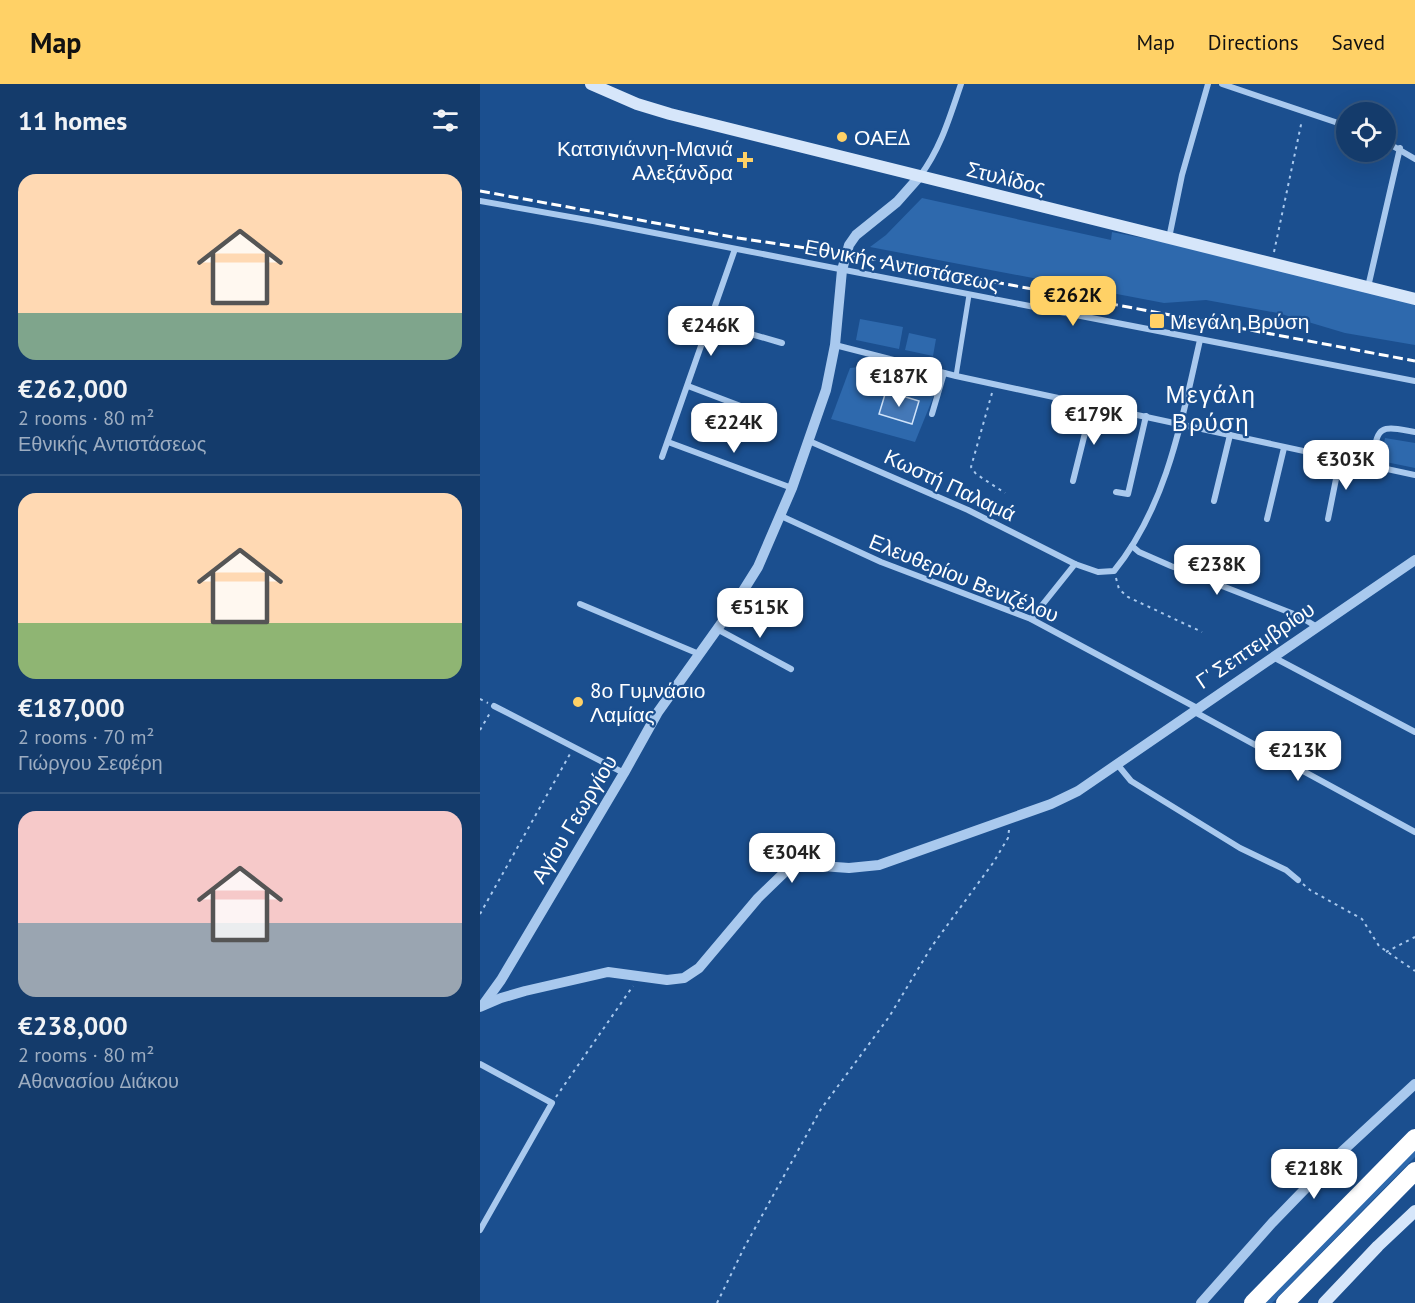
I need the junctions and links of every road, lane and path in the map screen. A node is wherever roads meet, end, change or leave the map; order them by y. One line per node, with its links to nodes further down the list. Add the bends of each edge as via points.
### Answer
1 (591, 84): 10 (main road, Στυλίδος, via 670,114)
2 (961, 84): 10 (street, via 941,141)
3 (1208, 84): 12 (street)
4 (1222, 84): 5 (street)
5 (1304, 111): 6 (street); 14 (path)
6 (1336, 122)
7 (1396, 146): 8 (street)
8 (1400, 148): 9 (street); 16 (street)
9 (1415, 159)
10 (920, 176): 12 (main road, Στυλίδος); 15 (street, Αγίου Γεωργίου, via 852,240)
11 (480, 201): 13 (street, Εθνικής Αντιστάσεως)
12 (1169, 238): 14 (main road, Στυλίδος)
13 (735, 249): 15 (street, Εθνικής Αντιστάσεως); 19 (street)
14 (1271, 264): 16 (main road, Στυλίδος)
15 (843, 270): 17 (street, Εθνικής Αντιστάσεως); 22 (street, Αγίου Γεωργίου)
16 (1368, 288): 18 (main road, Στυλίδος)
17 (969, 295): 20 (street, Εθνικής Αντιστάσεως); 24 (street)
18 (1415, 299)
19 (710, 322): 21 (street); 27 (street)
20 (1200, 340): 25 (street, Εθνικής Αντιστάσεως); 32 (street)
21 (782, 343)
22 (835, 345): 23 (street); 35 (street, Αγίου Γεωργίου)
23 (944, 373): 24 (street); 30 (street)
24 (956, 376): 26 (street)
25 (1415, 381)
26 (994, 384): 28 (street); 44 (path, via 971,467)
27 (688, 386): 29 (street); 36 (street)
28 (1092, 405): 31 (street); 42 (street)
29 (759, 413)
30 (932, 414)
31 (1146, 416): 32 (street); 45 (street, via 1128,494)
32 (1181, 423): 34 (street); 50 (street, via 1152,510)
33 (1415, 432): 40 (street, via 1382,428 1377,434)
34 (1230, 435): 37 (street); 46 (street)
35 (810, 441): 43 (street, Αγίου Γεωργίου); 52 (street, Κωστή Παλαμά, via 968,510)
36 (668, 442): 38 (street); 43 (street)
37 (1284, 448): 39 (street); 48 (street)
38 (662, 457)
39 (1340, 459): 40 (street); 49 (street)
40 (1371, 466): 41 (street)
41 (1415, 475)
42 (1073, 481)
43 (792, 488): 47 (street, Αγίου Γεωργίου)
44 (1005, 492)
45 (1116, 492)
46 (1214, 501)
47 (781, 516): 55 (street, Ελευθερίου Βενιζέλου, via 880,562); 57 (street, Αγίου Γεωργίου, via 758,567)
48 (1267, 519)
49 (1328, 519)
50 (1132, 546): 53 (street); 56 (street)
51 (1415, 560): 56 (street, Γ' Σεπτεμβρίου)
52 (1075, 564): 53 (street, Κωστή Παλαμά, via 1098,572); 55 (street)
53 (1114, 571): 58 (path, via 1119,589 1128,597)
54 (580, 604): 59 (street)
55 (1031, 619): 63 (street, Ελευθερίου Βενιζέλου)
56 (1317, 627): 60 (street, Γ' Σεπτεμβρίου)
57 (717, 629): 59 (street, Αγίου Γεωργίου); 61 (street)
58 (1202, 632)
59 (699, 654): 68 (street, Αγίου Γεωργίου, via 658,712)
60 (1273, 657): 63 (street, Γ' Σεπτεμβρίου); 65 (street)
61 (791, 669)
62 (494, 706): 64 (path); 66 (street)
63 (1195, 710): 67 (street, Γ' Σεπτεμβρίου); 70 (street, Ελευθερίου Βενιζέλου)
64 (480, 730)
65 (1415, 732)
66 (574, 747): 68 (street); 72 (path)
67 (1117, 764): 69 (street, Γ' Σεπτεμβρίου, via 1064,798); 71 (street, via 1131,781)
68 (624, 772): 77 (street, Αγίου Γεωργίου, via 501,980)
69 (1011, 818): 76 (street, Γ' Σεπτεμβρίου, via 879,865 808,865 788,869 699,968 684,978 667,980); 85 (path, via 1008,838 993,863 932,946 889,1017 821,1109)
70 (1415, 832)
71 (1298, 880): 74 (path, via 1362,920)
72 (480, 914)
73 (1415, 937): 74 (path)
74 (1386, 952): 75 (path)
75 (1415, 970)
76 (638, 975): 77 (street, Γ' Σεπτεμβρίου, via 608,972 587,976); 80 (path)
77 (481, 1006)
78 (480, 1064): 80 (street)
79 (1415, 1084): 86 (street, via 1335,1158)
80 (552, 1103): 84 (street)
81 (1415, 1138): 87 (highway)
82 (1415, 1171): 88 (highway)
83 (1415, 1211): 89 (main road)
84 (480, 1230)
85 (717, 1303)
86 (1201, 1303)
87 (1253, 1303)
88 (1285, 1303)
89 (1324, 1303)

